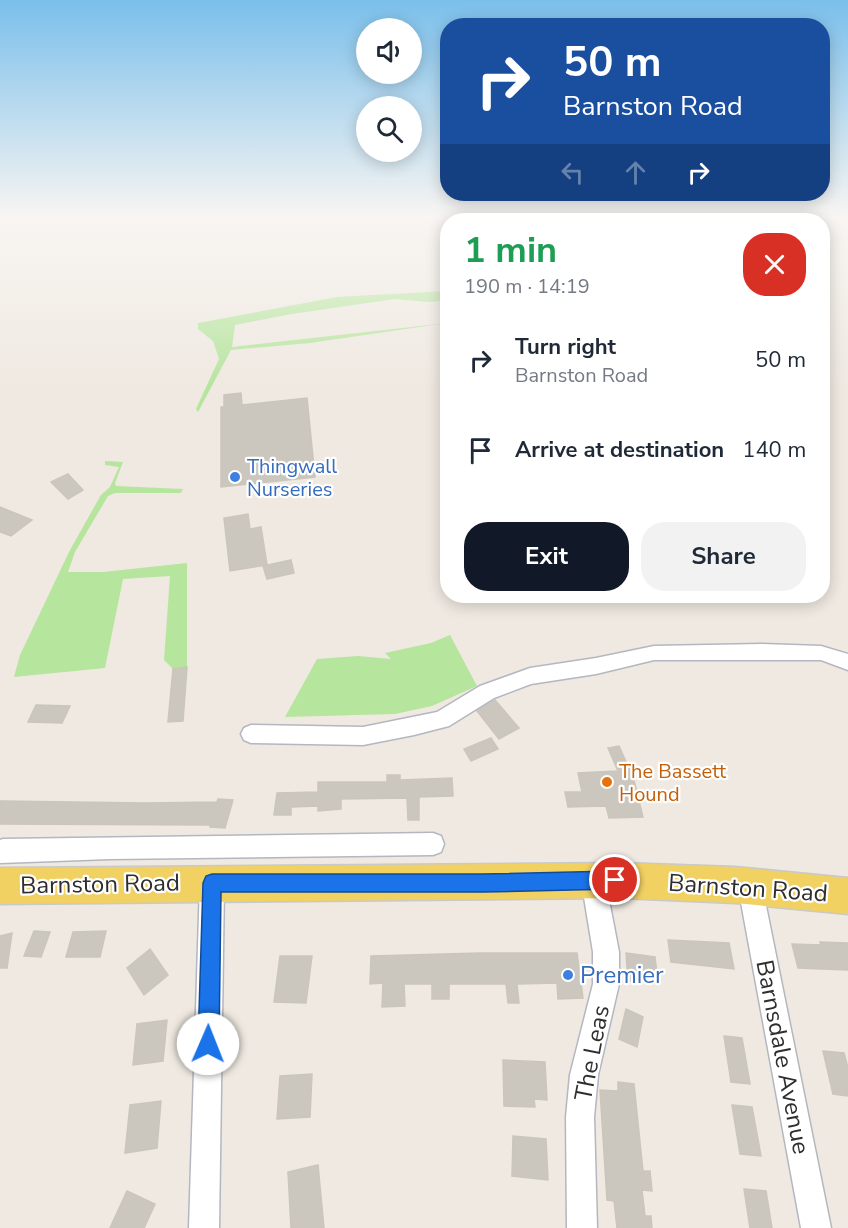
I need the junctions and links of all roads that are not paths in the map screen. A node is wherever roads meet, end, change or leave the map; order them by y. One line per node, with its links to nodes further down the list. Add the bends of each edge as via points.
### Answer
1 (848, 662): 2 (street, via 821,653 654,653 530,676 487,692 442,720 373,734)
2 (251, 735)
3 (433, 844): 4 (street, via 152,846)
4 (0, 852)
5 (593, 879): 6 (main road, Barnston Road, via 535,883); 8 (main road, Barnston Road); 11 (street, The Leas, via 606,952 606,984 584,1075 580,1117)
6 (212, 883): 7 (main road, Barnston Road); 10 (street)
7 (0, 886)
8 (750, 886): 9 (main road, Barnston Road); 12 (street, Barnsdale Avenue)
9 (848, 896)
10 (204, 1228)
11 (582, 1228)
12 (816, 1228)

